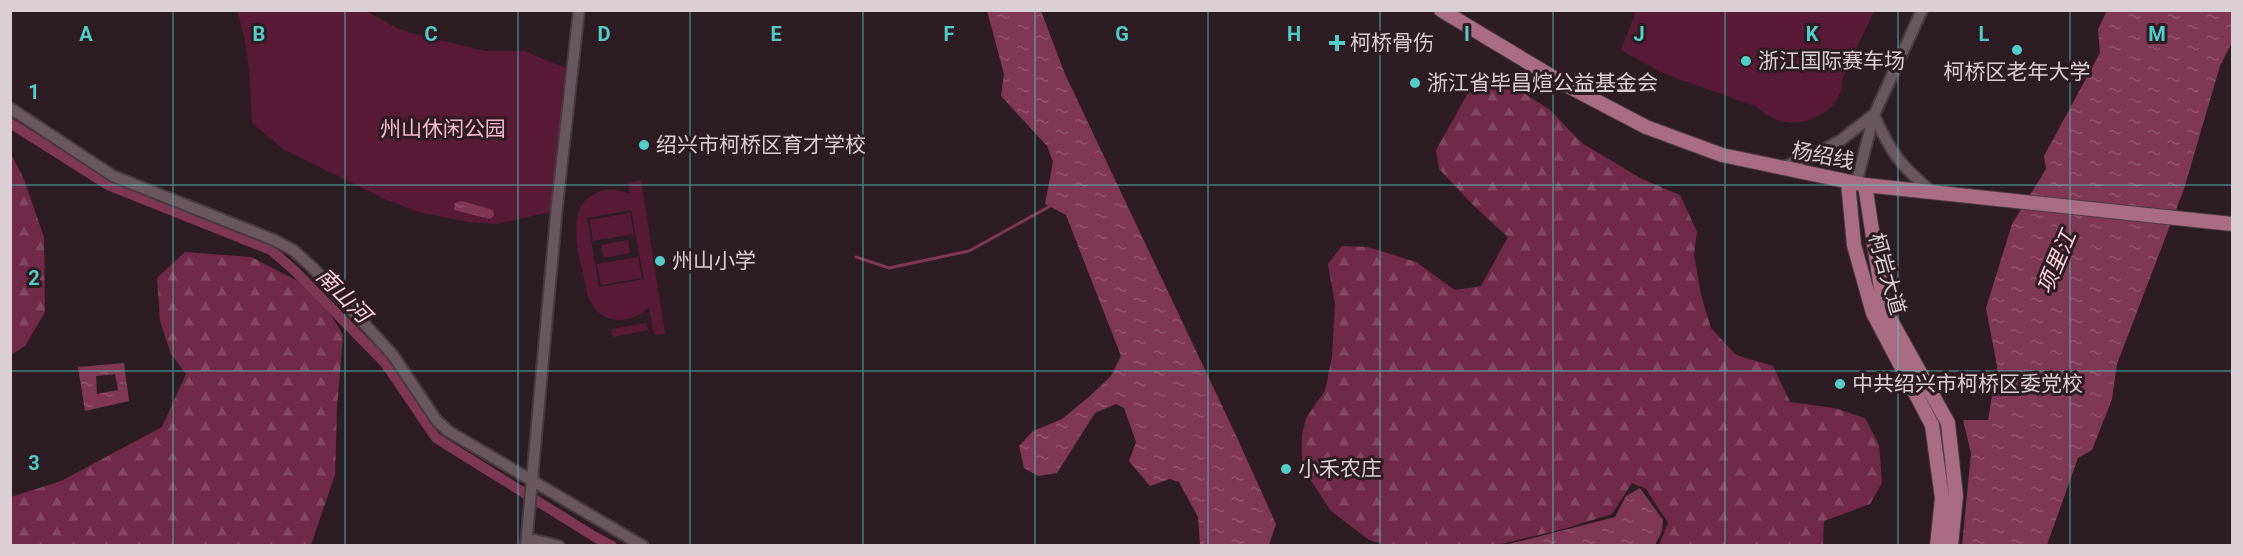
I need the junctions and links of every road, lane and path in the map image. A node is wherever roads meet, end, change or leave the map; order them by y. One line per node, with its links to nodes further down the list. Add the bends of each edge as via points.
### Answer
1 (579, 10): 10 (street)
2 (1441, 10): 6 (main road, 杨绍线, via 1566,85 1646,127 1722,155)
3 (1922, 10): 5 (street, 柯岩大道)
4 (10, 108): 10 (street, via 113,176 293,250 392,354 436,421)
5 (1874, 115): 6 (street, via 1841,140); 7 (street, 柯岩大道); 8 (street, via 1889,148)
6 (1780, 169): 7 (main road, 杨绍线)
7 (1856, 184): 8 (main road, 杨绍线); 14 (main road, 柯岩大道, via 1854,245 1873,313 1932,425 1942,498); 15 (main road, 柯岩大道, via 1884,308 1948,423 1956,496)
8 (1933, 194): 9 (main road, 杨绍线)
9 (2232, 224)
10 (531, 481): 11 (street); 13 (street)
11 (527, 542): 12 (street)
12 (559, 546)
13 (643, 546)
14 (1937, 546)
15 (1952, 546)

